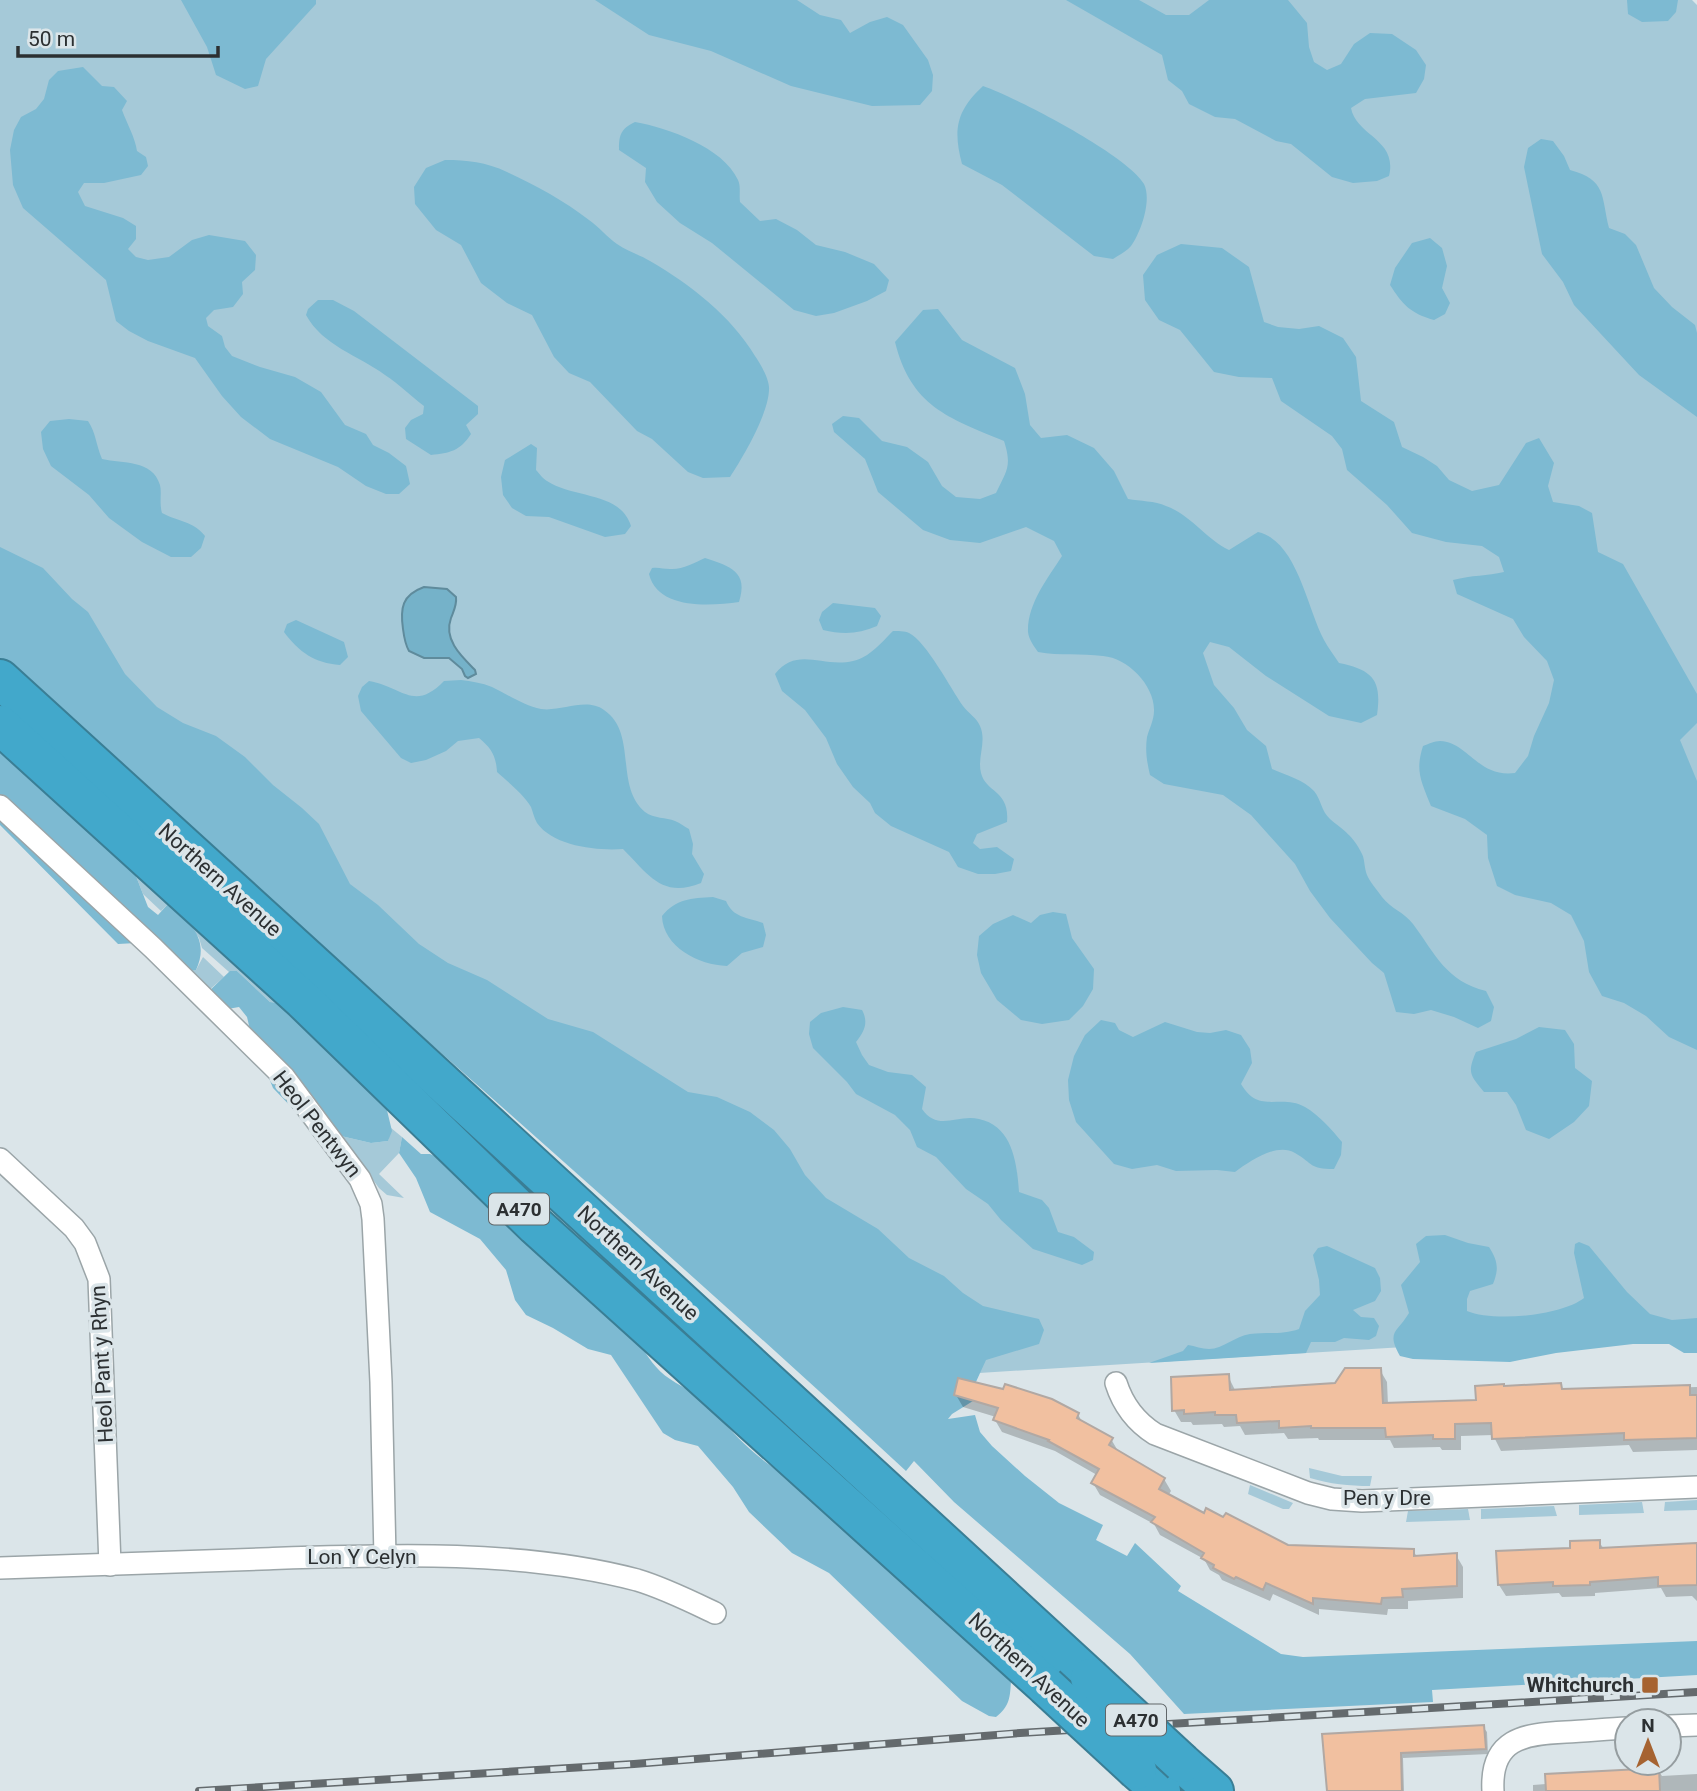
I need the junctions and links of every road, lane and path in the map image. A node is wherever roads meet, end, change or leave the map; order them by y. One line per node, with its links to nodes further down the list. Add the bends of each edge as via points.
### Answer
1 (0, 679): 12 (highway, Northern Avenue / A470, bridge, via 1090,1678)
2 (0, 724): 12 (highway, Northern Avenue / A470, bridge, via 303,1000 536,1226 1046,1685)
3 (0, 806): 7 (street, Heol Pentwyn, via 284,1077 367,1192 373,1219)
4 (0, 1159): 8 (street, Heol Pant y Rhyn, via 74,1228 99,1279)
5 (1116, 1383): 6 (street, Pen y Dre, via 1131,1413 1155,1434 1332,1499)
6 (1697, 1487)
7 (385, 1557): 8 (street, Lon Y Celyn); 10 (street, Lon Y Celyn, via 520,1562 605,1573 640,1581)
8 (110, 1564): 9 (street, Lon Y Celyn)
9 (0, 1568)
10 (715, 1613)
11 (1613, 1729): 14 (street, via 1521,1737 1499,1755)
12 (1160, 1774): 13 (highway, Northern Avenue / A470)
13 (1214, 1791)
14 (1493, 1791)

